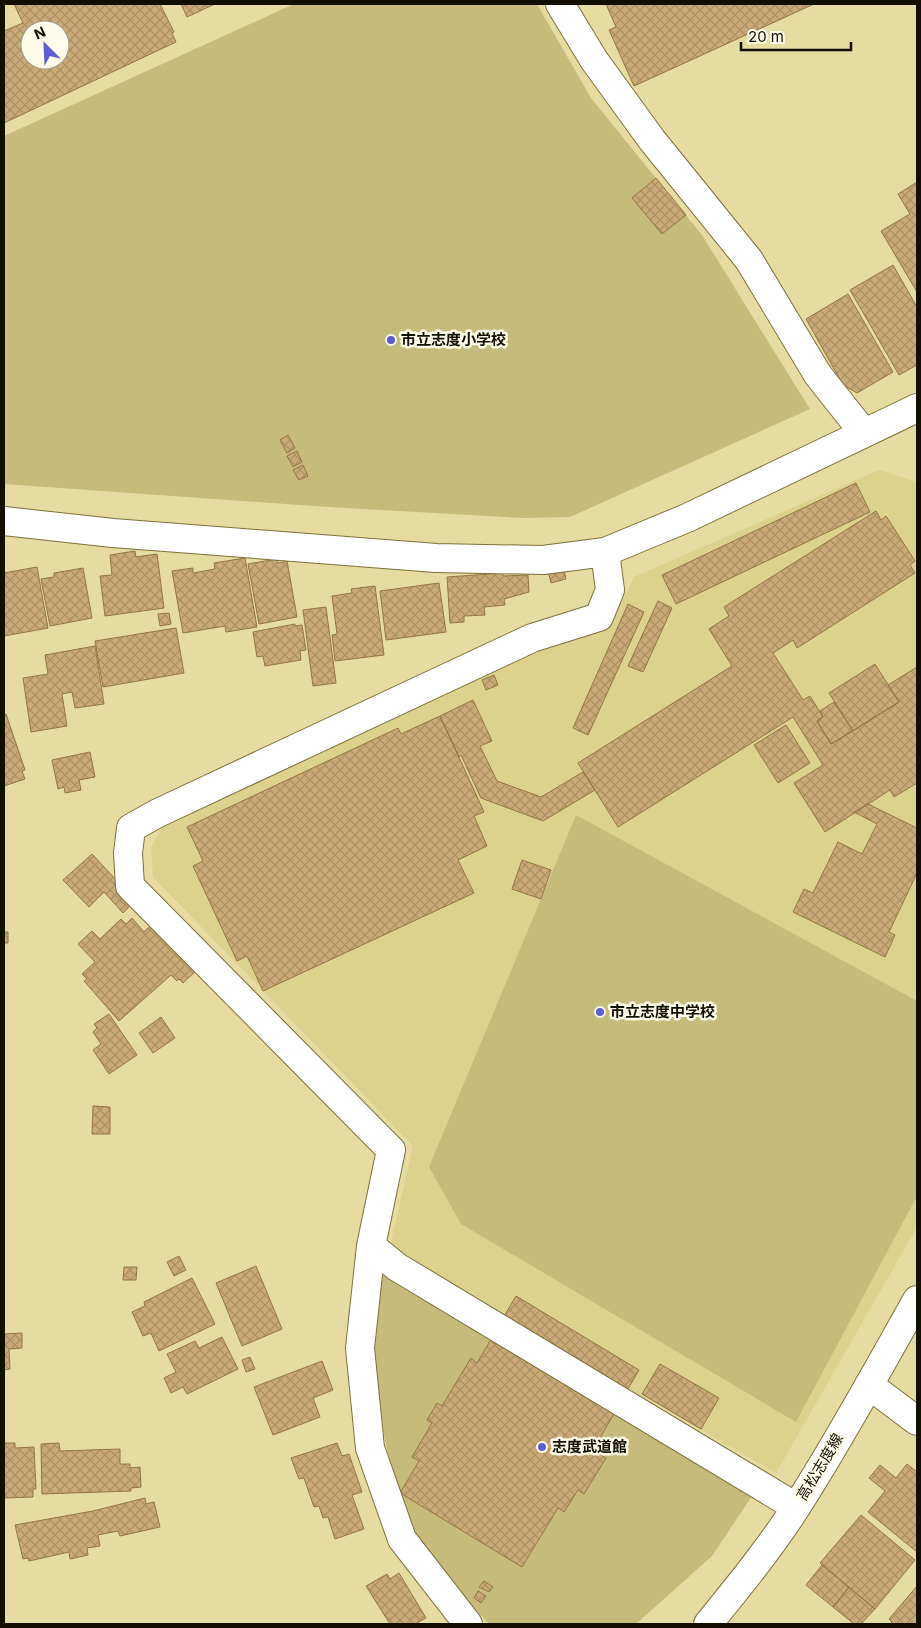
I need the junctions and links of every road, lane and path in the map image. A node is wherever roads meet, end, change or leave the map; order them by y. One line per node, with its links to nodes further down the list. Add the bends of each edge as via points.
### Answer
1 (560, 4): 3 (street, via 594,60 652,140 749,260 818,375)
2 (917, 408): 3 (street)
3 (864, 433): 5 (street, via 687,518)
4 (4, 521): 5 (street, via 113,533 436,558 543,560)
5 (605, 552): 6 (street, via 610,590 599,617 532,638 158,812 131,828 128,853 130,886 391,1150)
6 (372, 1246): 10 (street, via 397,1267); 11 (street, via 360,1348 370,1448 402,1539)
7 (917, 1300): 8 (street, 高松志度線)
8 (869, 1385): 9 (street); 10 (street, 高松志度線)
9 (917, 1421)
10 (796, 1507): 12 (street, 高松志度線, via 751,1572)
11 (468, 1624)
12 (708, 1624)

